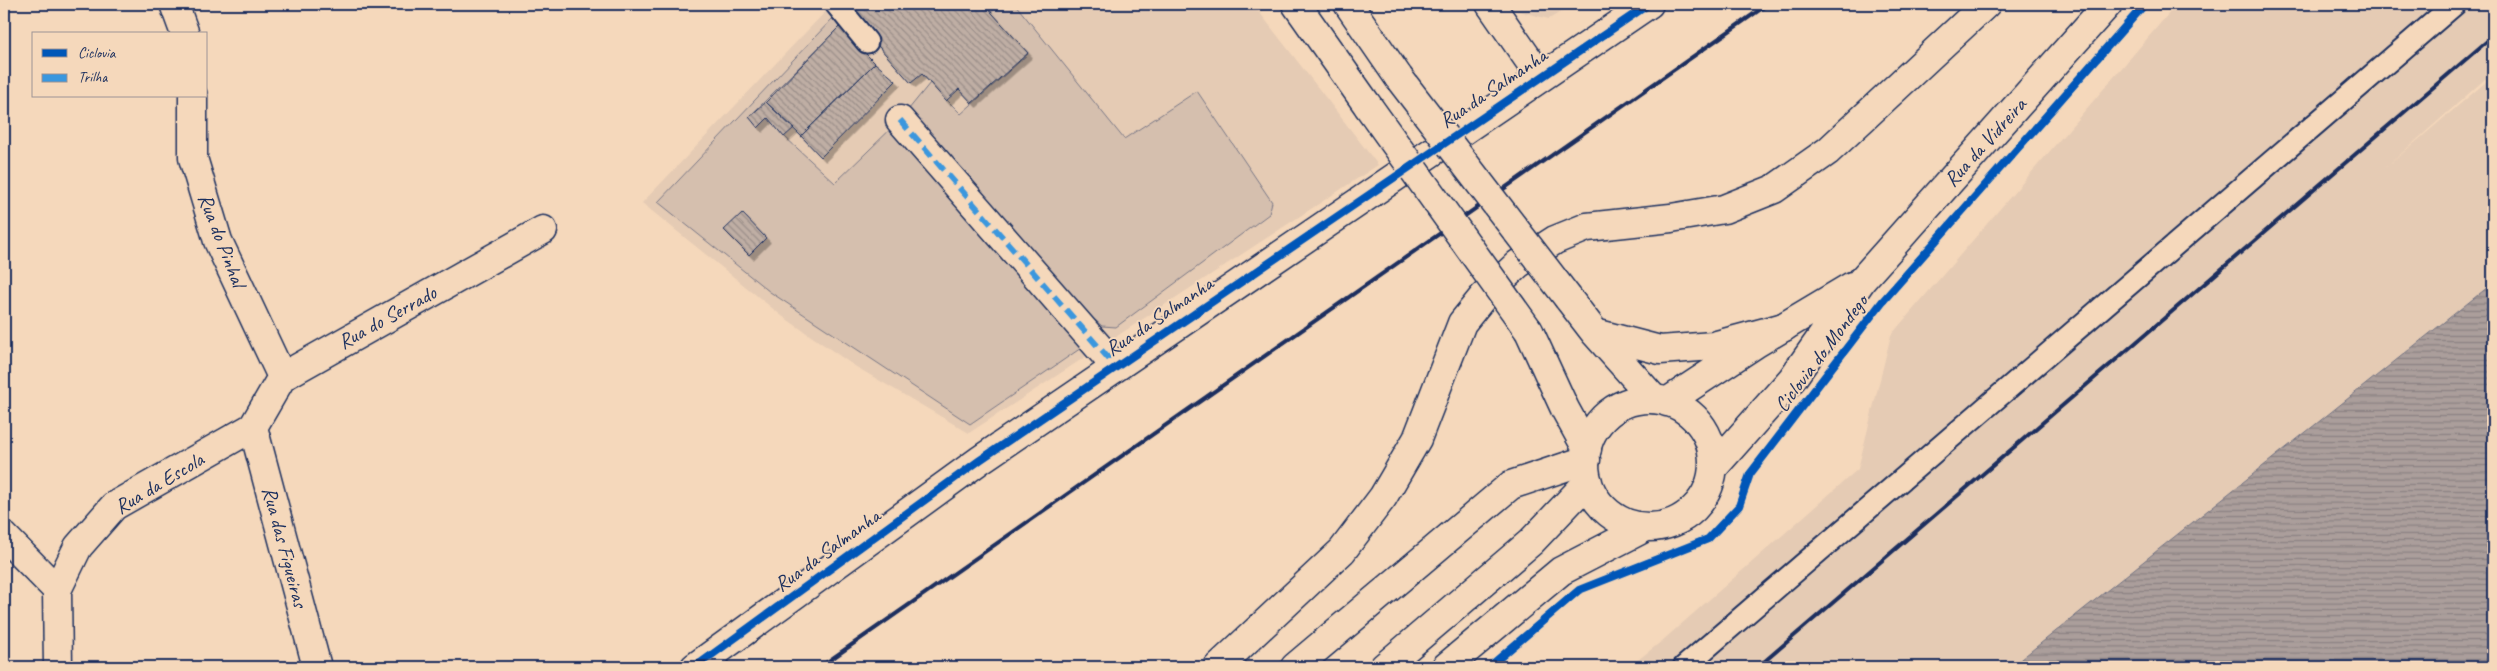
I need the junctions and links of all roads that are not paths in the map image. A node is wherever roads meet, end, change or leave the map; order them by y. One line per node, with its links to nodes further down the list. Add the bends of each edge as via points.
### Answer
1 (174, 4): 10 (main road)
2 (836, 4): 11 (lane)
3 (1296, 4): 23 (main road, bridge, via 1529,331)
4 (1348, 4): 18 (main road, bridge, via 1399,78)
5 (1490, 4): 12 (main road)
6 (1649, 4): 12 (main road, Rua da Salmanha)
7 (1986, 4): 31 (main road, via 1828,151 1774,189 1724,209 1586,227 1555,240 1518,264 1482,297 1462,323 1417,439 1383,497 1342,551)
8 (2108, 4): 16 (main road, Rua da Vidreira)
9 (2455, 4): 35 (lane)
10 (184, 32)
11 (867, 42)
12 (1540, 76): 19 (main road, Rua da Salmanha)
13 (193, 98): 20 (main road, Rua do Pinhal, via 193,158 218,242)
14 (900, 120): 19 (main road)
15 (543, 230): 20 (main road, Rua do Serrado)
16 (1862, 280): 17 (main road); 24 (main road, via 1792,379)
17 (1784, 327): 18 (main road, via 1713,346 1660,350); 21 (main road)
18 (1595, 333): 21 (main road)
19 (1116, 367): 30 (main road, Rua da Salmanha, via 980,460)
20 (282, 377): 22 (main road)
21 (1660, 400): 23 (main road, via 1636,401 1619,407 1604,418 1594,432); 24 (main road, via 1686,411 1702,426 1711,446)
22 (253, 427): 27 (main road, Rua da Escola, via 114,506 78,547); 29 (main road, Rua das Figueiras)
23 (1587, 464): 25 (main road, via 1596,500 1627,523); 32 (main road, via 1512,485); 33 (main road, via 1532,542)
24 (1714, 468): 25 (main road, via 1709,487 1699,504 1684,517 1665,525)
25 (1646, 527): 34 (main road, via 1561,571)
26 (4, 536): 27 (main road)
27 (58, 590): 28 (main road, Rua da Escola)
28 (58, 667)
29 (317, 667)
30 (694, 667)
31 (1218, 667)
32 (1294, 667)
33 (1384, 667)
34 (1446, 667)
35 (1684, 667)

